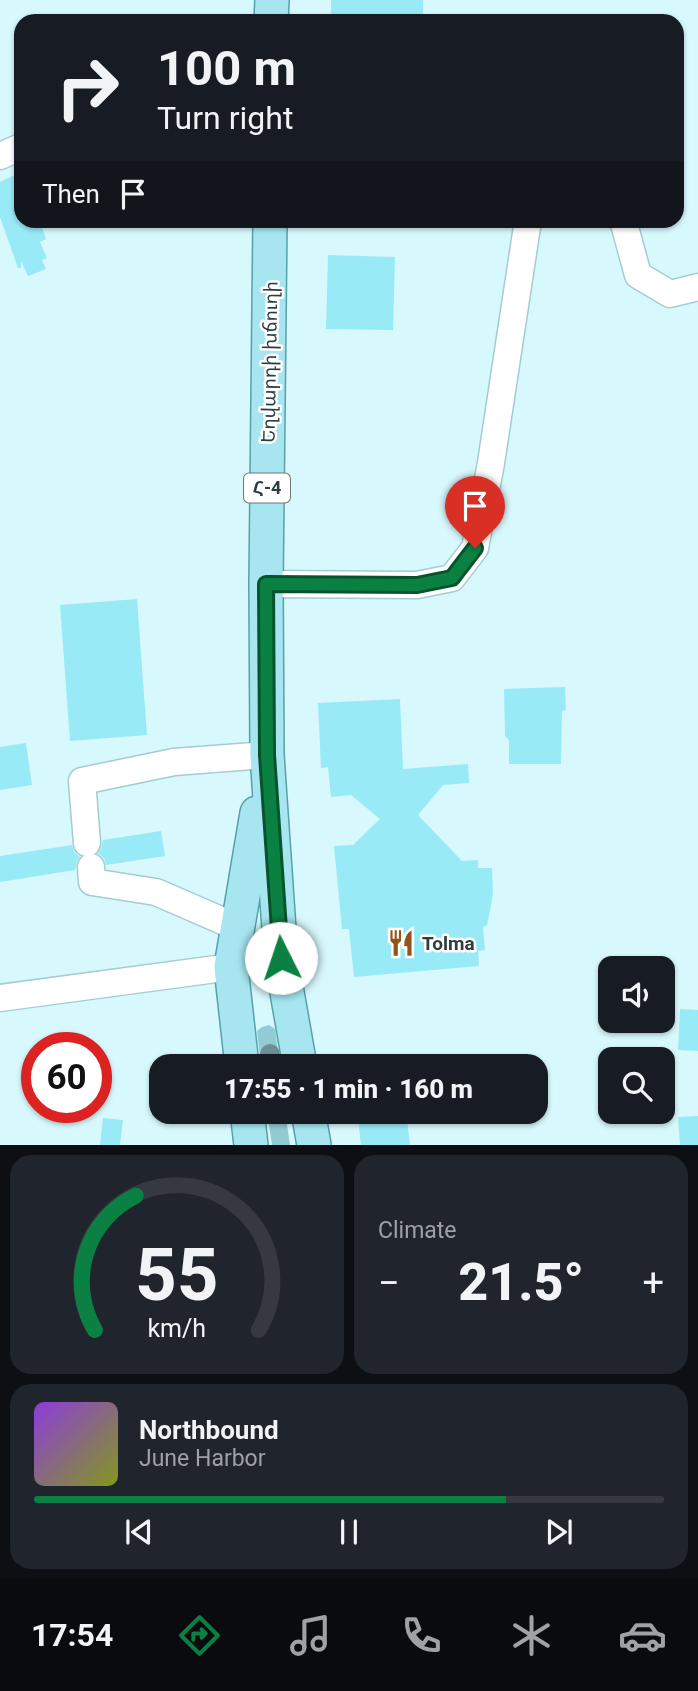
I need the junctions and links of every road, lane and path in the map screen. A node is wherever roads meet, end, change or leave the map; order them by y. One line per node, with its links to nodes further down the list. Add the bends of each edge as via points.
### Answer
1 (270, 228): 5 (main road, Եղվարդի խճուղի / Հ-4)
2 (527, 228): 5 (street, via 475,548 452,578 417,585)
3 (625, 228): 4 (street, via 638,275 670,293)
4 (698, 287)
5 (266, 584): 6 (main road, Եղվարդի խճուղի / Հ-4)
6 (267, 755): 7 (main road, Եղվարդի խճուղի / Հ-4); 7 (street, via 174,762 82,781 92,882 156,891); 11 (main road, Եղվարդի խճուղի / Հ-4, via 281,958)
7 (239, 928): 8 (main road, Եղվարդի խճուղի / Հ-4)
8 (231, 967): 9 (street); 10 (main road, Եղվարդի խճուղի / Հ-4)
9 (0, 998)
10 (241, 1054)
11 (298, 1054)
12 (249, 1124): 14 (main road)
13 (310, 1124): 15 (main road)
14 (251, 1145)
15 (314, 1145)

